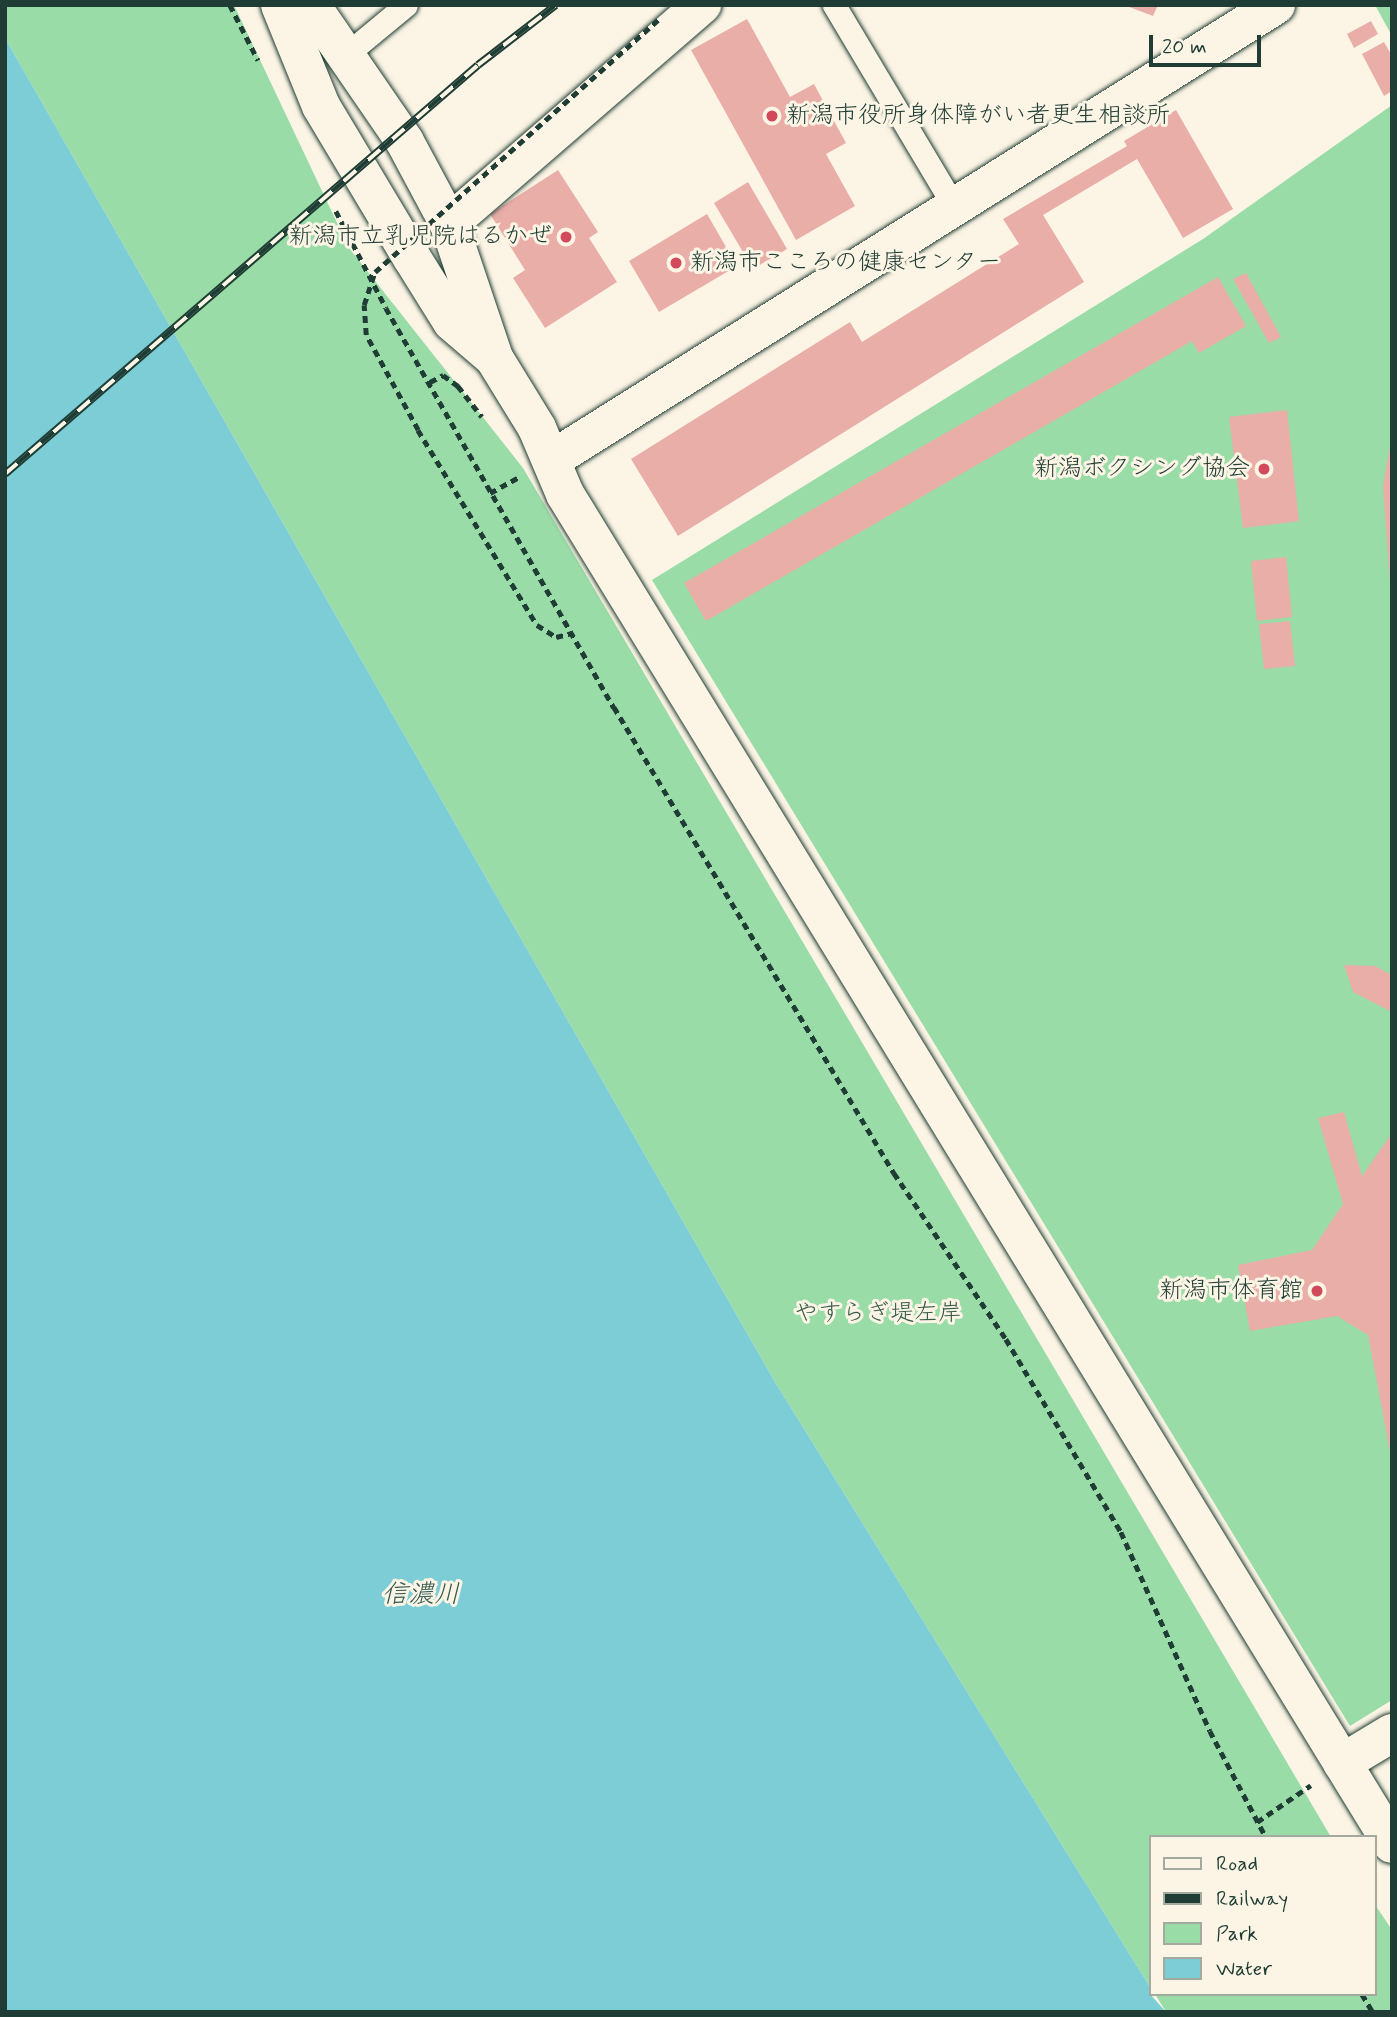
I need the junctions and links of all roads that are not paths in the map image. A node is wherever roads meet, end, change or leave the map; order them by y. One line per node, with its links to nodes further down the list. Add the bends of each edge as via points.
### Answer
1 (280, 5): 10 (street, via 321,106 397,235 452,322)
2 (311, 5): 7 (street)
3 (406, 5): 7 (lane)
4 (702, 5): 9 (street)
5 (834, 5): 8 (lane)
6 (1276, 5): 8 (street)
7 (348, 53): 9 (street, via 405,142)
8 (956, 210): 11 (street)
9 (449, 225): 10 (street)
10 (494, 358): 11 (street, via 537,428)
11 (534, 463): 13 (street, via 565,494)
12 (1392, 1732): 13 (street)
13 (1342, 1763): 14 (street)
14 (1392, 1844)

